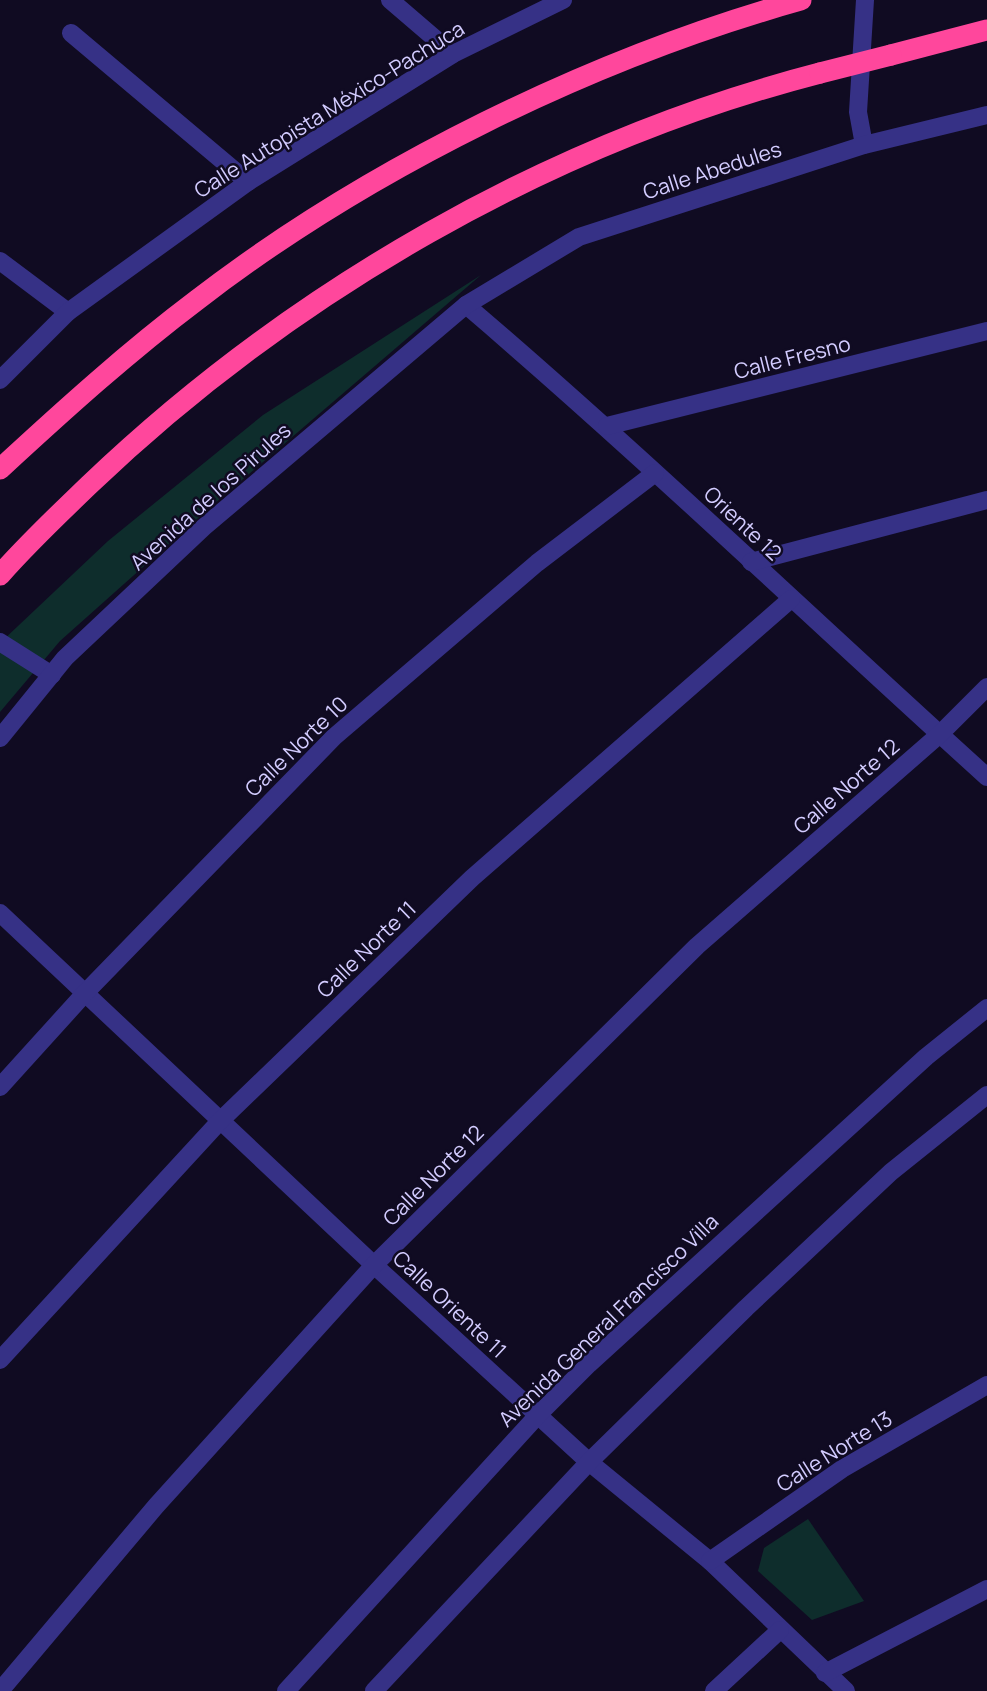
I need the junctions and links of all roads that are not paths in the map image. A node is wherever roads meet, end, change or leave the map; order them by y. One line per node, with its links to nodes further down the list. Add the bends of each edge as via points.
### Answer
1 (390, 0): 7 (street)
2 (563, 0): 7 (street, Calle Autopista México-Pachuca)
3 (801, 0): 17 (highway, via 725,21 610,65 465,134 344,199 198,299 97,379)
4 (865, 0): 9 (street, via 858,112)
5 (987, 30): 21 (highway, bridge, via 763,88 627,137 496,197 379,264 269,335 166,416 21,550)
6 (71, 33): 10 (street)
7 (453, 54): 10 (street, Calle Autopista México-Pachuca)
8 (987, 115): 9 (street, Calle Abedules)
9 (864, 145): 12 (street, Calle Abedules, via 579,237)
10 (248, 182): 13 (street, Calle Autopista México-Pachuca)
11 (0, 261): 13 (street)
12 (466, 305): 16 (street, Oriente 12); 24 (street, Avenida de los Pirules, via 204,527)
13 (68, 312): 15 (street, Calle Autopista México-Pachuca)
14 (987, 331): 16 (street, Calle Fresno)
15 (0, 380)
16 (607, 426): 18 (street, Oriente 12)
17 (0, 469)
18 (655, 473): 20 (street, Oriente 12); 30 (street, Calle Norte 10, via 537,563 334,737)
19 (987, 500): 20 (street)
20 (751, 562): 22 (street, Oriente 12)
21 (0, 575)
22 (791, 599): 26 (street, Oriente 12); 34 (street, Calle Norte 11, via 472,878)
23 (2, 643): 24 (street)
24 (52, 675): 27 (street, Avenida de los Pirules)
25 (987, 687): 26 (street, Calle Norte 12)
26 (940, 734): 28 (street, Oriente 12); 35 (street, Calle Norte 12, via 697,946)
27 (0, 738)
28 (987, 777)
29 (0, 913): 30 (street, Calle Oriente 11)
30 (86, 992): 32 (street, Calle Norte 10); 34 (street, Calle Oriente 11)
31 (987, 1009): 38 (street, Avenida General Francisco Villa, via 926,1057 794,1176)
32 (0, 1087)
33 (987, 1095): 39 (street, via 891,1172)
34 (220, 1121): 35 (street, Calle Oriente 11); 36 (street, Calle Norte 11)
35 (374, 1265): 38 (street, Calle Oriente 11); 44 (street, Calle Norte 12, via 156,1506)
36 (0, 1360)
37 (987, 1385): 40 (street, Calle Norte 13, via 842,1469)
38 (538, 1415): 39 (street, Calle Oriente 11); 45 (street, Avenida General Francisco Villa)
39 (589, 1462): 40 (street, Calle Oriente 11); 46 (street)
40 (710, 1560): 42 (street, Calle Oriente 11)
41 (987, 1589): 43 (street)
42 (780, 1630): 43 (street, Calle Oriente 11); 47 (street)
43 (825, 1673): 48 (street, Calle Oriente 11)
44 (0, 1691)
45 (286, 1691)
46 (374, 1691)
47 (715, 1691)
48 (846, 1691)

